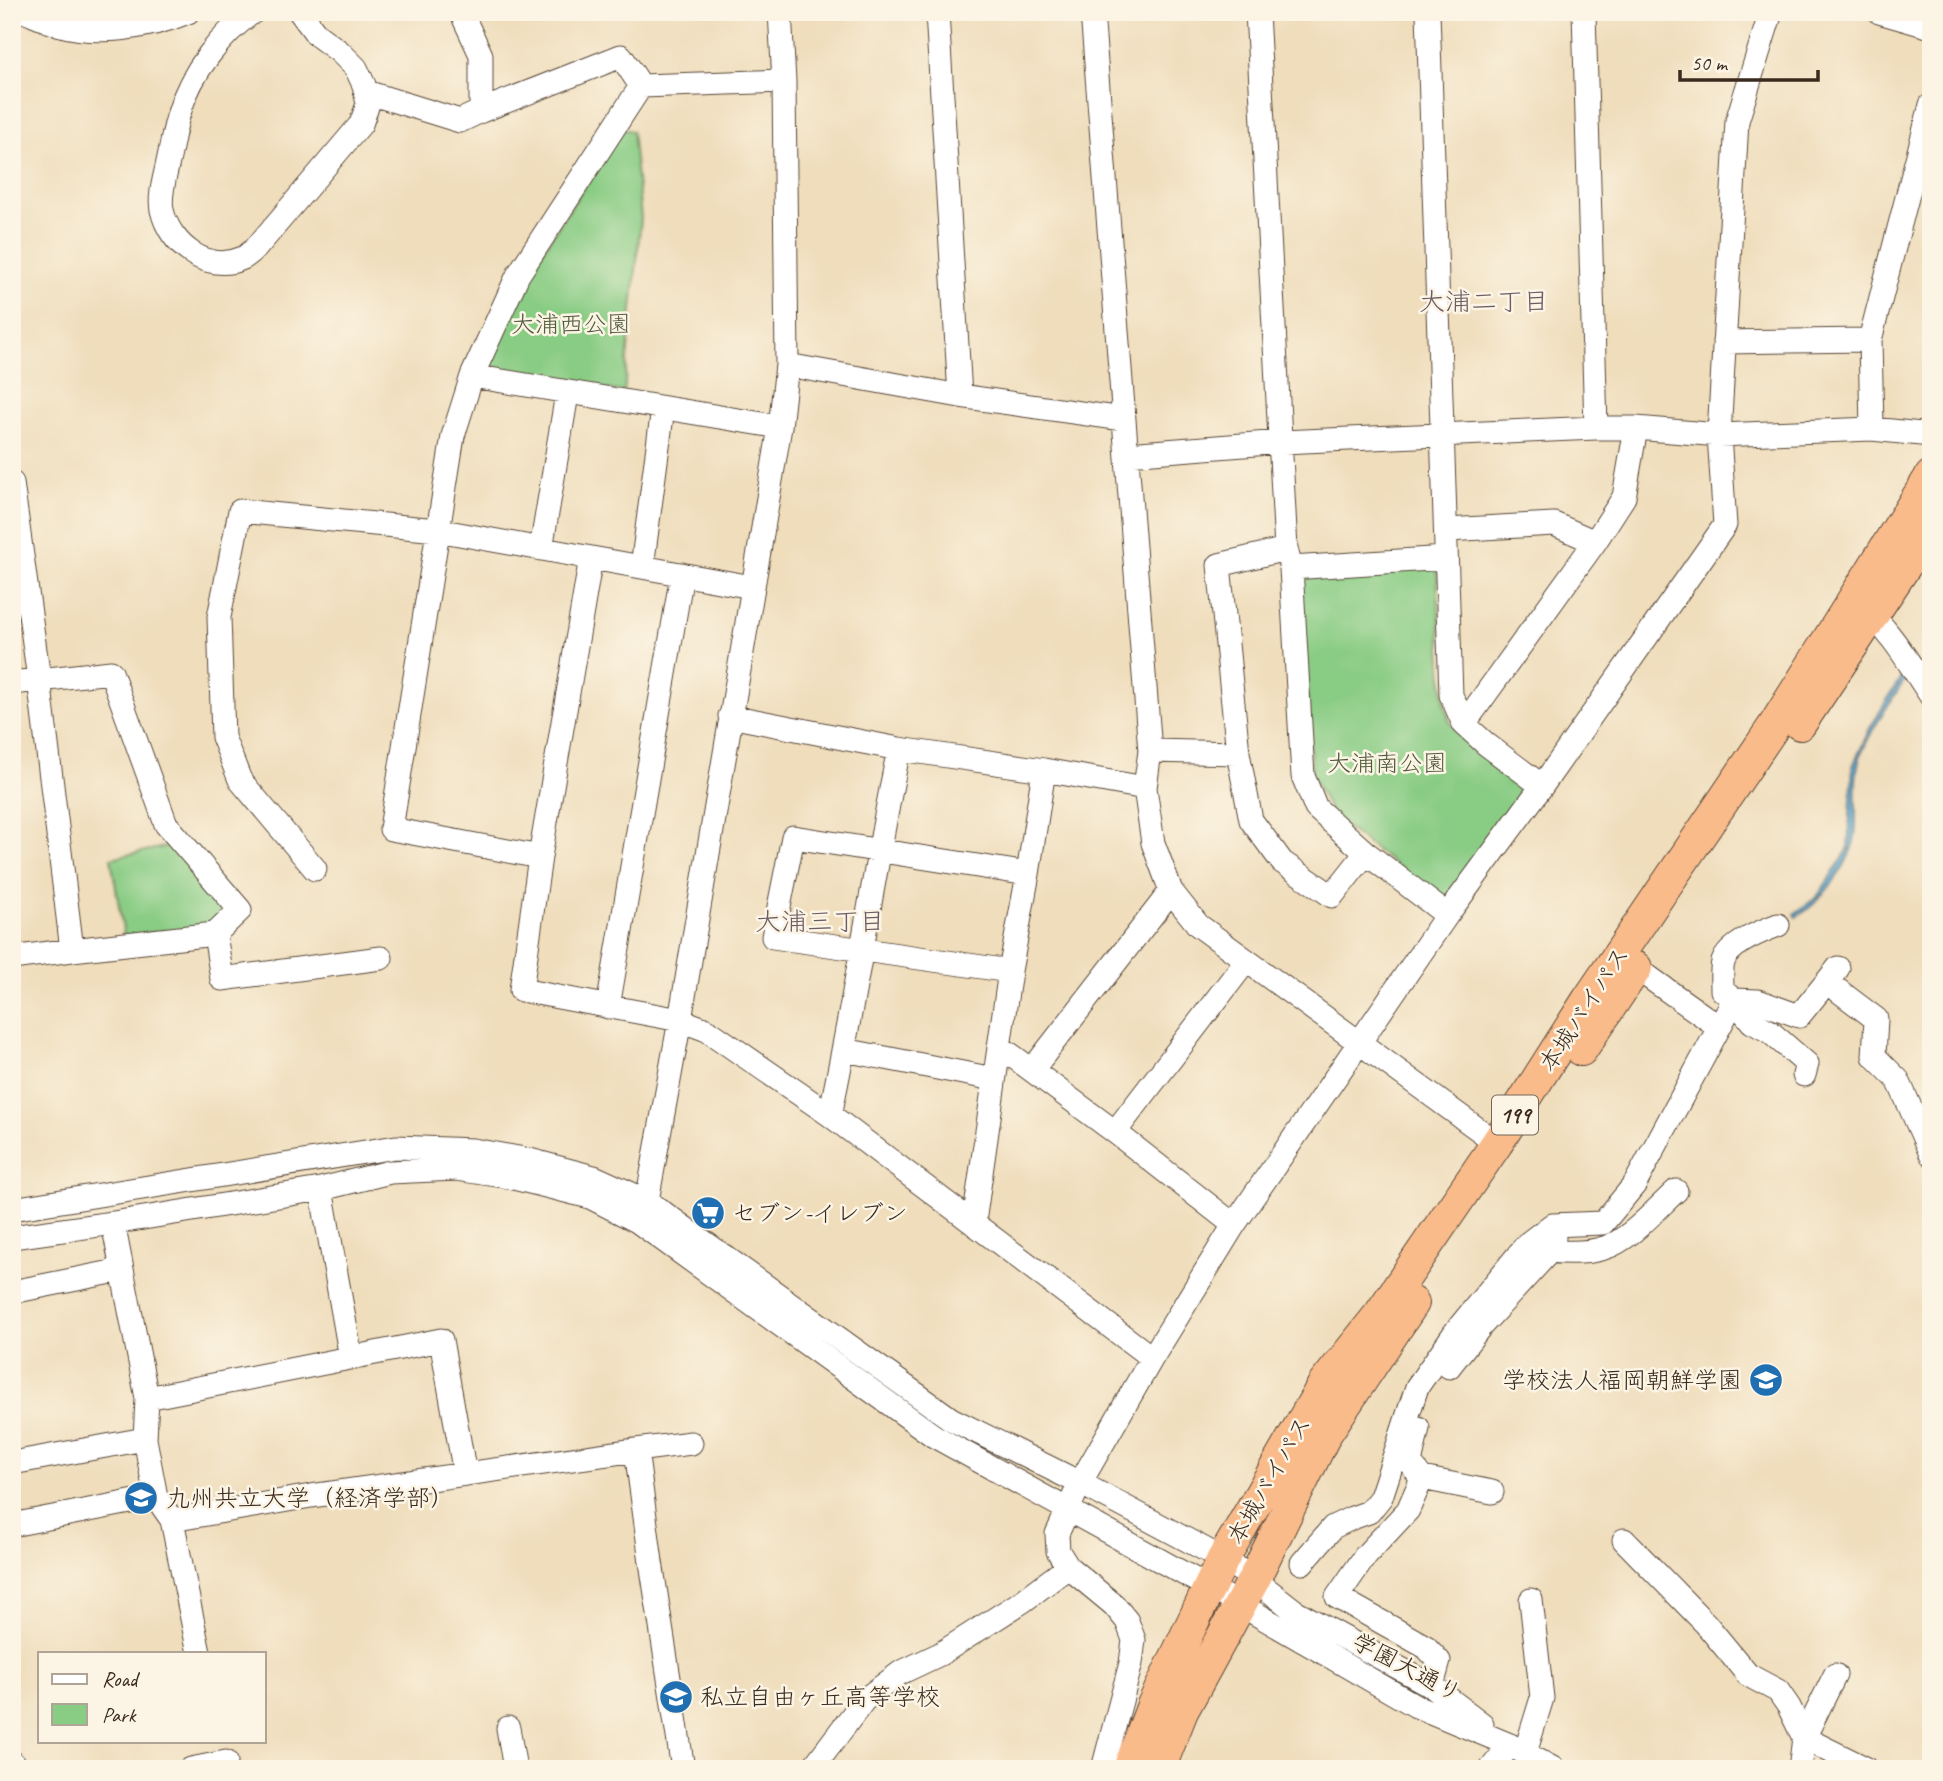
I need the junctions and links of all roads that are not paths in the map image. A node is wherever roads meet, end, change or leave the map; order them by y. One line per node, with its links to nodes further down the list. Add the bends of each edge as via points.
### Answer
1 (26, 12): 2 (street, via 60,25 98,29 139,28)
2 (188, 12)
3 (253, 12): 17 (street, via 216,47 180,108 161,208 184,249 202,260 222,261 243,258 256,248 360,124 368,104)
4 (300, 12): 17 (street, via 317,35 356,68)
5 (461, 12): 19 (street, via 481,55)
6 (780, 12): 15 (street)
7 (937, 12): 25 (street)
8 (1092, 12): 27 (street)
9 (1257, 12): 35 (street)
10 (1428, 12): 32 (street)
11 (1584, 12): 29 (street)
12 (1771, 12): 21 (street, via 1737,121)
13 (1879, 12): 14 (street)
14 (1931, 27)
15 (784, 80): 16 (street); 22 (street)
16 (641, 86): 19 (street, via 621,56); 23 (street, via 518,275)
17 (366, 92): 19 (street, via 460,121)
18 (1931, 105): 20 (street)
19 (481, 111)
20 (1870, 340): 21 (street); 31 (street)
21 (1724, 342): 33 (street)
22 (787, 365): 25 (street); 28 (street)
23 (472, 376): 24 (street); 40 (street, via 453,436)
24 (567, 394): 26 (street); 43 (street)
25 (960, 396): 27 (street)
26 (663, 408): 28 (street); 47 (street)
27 (1123, 419): 36 (street)
28 (780, 427): 49 (street)
29 (1596, 428): 30 (street); 32 (street)
30 (1636, 428): 33 (street); 42 (street, via 1624,497)
31 (1872, 429): 33 (street); 34 (street)
32 (1443, 435): 35 (street); 41 (street)
33 (1719, 435): 60 (street, via 1725,525)
34 (1931, 435)
35 (1282, 442): 36 (street); 46 (street)
36 (1127, 454): 57 (street)
37 (1931, 476): 50 (highway, 本城バイパス / 199)
38 (12, 483): 51 (street)
39 (1931, 527): 50 (highway, 本城バイパス / 199)
40 (437, 530): 43 (street); 64 (street, via 391,829); 65 (street, via 240,510 219,617 223,737 240,780)
41 (1447, 530): 42 (street, via 1554,524); 45 (street)
42 (1595, 542): 55 (street)
43 (541, 549): 44 (street)
44 (591, 558): 47 (street); 64 (street)
45 (1446, 558): 46 (street); 55 (street, via 1451,695)
46 (1289, 559): 58 (street, via 1219,565); 63 (street, via 1303,776 1316,808)
47 (642, 567): 48 (street)
48 (682, 574): 49 (street); 79 (street)
49 (752, 587): 54 (street)
50 (1864, 607): 53 (street); 76 (highway, 本城バイパス / 199); 90 (highway, 本城バイパス / 199, via 1774,726)
51 (40, 679): 52 (street); 70 (street, via 111,672 166,824 240,910); 71 (street)
52 (12, 683)
53 (1931, 696)
54 (730, 716): 56 (street); 80 (street)
55 (1464, 724): 60 (street)
56 (899, 749): 59 (street); 62 (street)
57 (1150, 751): 58 (street); 61 (street)
58 (1238, 753): 63 (street, via 1251,820 1282,862 1332,896)
59 (1044, 770): 61 (street); 66 (street)
60 (1542, 786): 68 (street)
61 (1145, 788): 67 (street, via 1153,843)
62 (878, 851): 66 (street); 72 (street); 72 (street, via 793,837 773,937)
63 (1366, 853): 68 (street)
64 (540, 857): 79 (street, via 521,990)
65 (315, 869)
66 (1028, 874): 77 (street)
67 (1171, 891): 75 (street, via 1198,925); 85 (street)
68 (1447, 915): 82 (street)
69 (1778, 925): 78 (street, via 1752,936 1723,961 1722,990)
70 (215, 934): 71 (street); 74 (street, via 222,979)
71 (72, 950): 73 (street)
72 (860, 950): 77 (street); 84 (street)
73 (12, 958)
74 (381, 958)
75 (1246, 961): 82 (street); 89 (street)
76 (1636, 968): 81 (street); 124 (highway, 本城バイパス / 199, via 1326,1433)
77 (1010, 971): 83 (street)
78 (1734, 1000): 81 (street); 86 (street, via 1752,1022 1807,1064); 91 (street, via 1758,1001 1800,1016 1832,975 1876,1019 1874,1056 1898,1080)
79 (608, 1007): 80 (street)
80 (680, 1020): 88 (street, via 707,1030); 95 (street)
81 (1719, 1027): 99 (street, via 1635,1184 1603,1223)
82 (1359, 1044): 90 (street); 98 (street)
83 (999, 1046): 85 (street); 87 (street)
84 (844, 1050): 87 (street); 88 (street)
85 (1032, 1070): 89 (street)
86 (1804, 1075)
87 (994, 1079): 97 (street)
88 (830, 1115): 97 (street)
89 (1115, 1132): 98 (street)
90 (1497, 1143): 120 (highway, 本城バイパス / 199, via 1380,1314 1324,1384)
91 (1931, 1154)
92 (321, 1189): 95 (street, via 390,1172 456,1169 510,1177); 96 (street); 104 (street)
93 (1676, 1191): 101 (street, via 1622,1240 1604,1248)
94 (12, 1209): 95 (street, via 396,1147 473,1150 530,1160 594,1177)
95 (642, 1211): 113 (street, via 951,1419); 116 (street, via 934,1436)
96 (113, 1223): 100 (street); 102 (street)
97 (974, 1223): 105 (street)
98 (1234, 1225): 105 (street)
99 (1561, 1225): 101 (street); 121 (street, via 1552,1225 1527,1244 1417,1387 1381,1497 1369,1512 1333,1527)
100 (12, 1237)
101 (1550, 1251): 112 (street, via 1432,1388 1410,1463)
102 (122, 1270): 103 (street); 106 (street)
103 (12, 1292)
104 (351, 1358): 106 (street); 111 (street, via 441,1340)
105 (1152, 1358): 113 (street)
106 (146, 1398): 107 (street)
107 (145, 1439): 110 (street); 115 (street)
108 (691, 1443): 109 (street)
109 (636, 1450): 111 (street); 137 (street)
110 (12, 1463)
111 (465, 1474): 117 (street)
112 (1422, 1478): 114 (street); 128 (street, via 1408,1510 1366,1555 1337,1597 1426,1647 1439,1661)
113 (1080, 1483): 116 (street); 120 (street)
114 (1492, 1492)
115 (156, 1497): 117 (street); 118 (street)
116 (1068, 1511): 122 (street, via 1057,1534 1058,1551); 123 (street)
117 (172, 1520): 126 (street)
118 (12, 1525)
119 (1624, 1540): 130 (street, via 1706,1624 1748,1675 1778,1691)
120 (1223, 1559): 123 (highway, 本城バイパス / 199); 124 (street)
121 (1302, 1563)
122 (1068, 1567): 138 (street, via 1023,1601 940,1654 900,1673 864,1700); 139 (street, via 1114,1605 1127,1621 1133,1640)
123 (1210, 1588): 124 (street); 140 (highway, 本城バイパス / 199, via 1153,1705)
124 (1246, 1591): 128 (street, via 1295,1611); 131 (street, 学園大通り, via 1416,1706); 141 (highway, 本城バイパス / 199, via 1182,1711)
125 (1531, 1600): 131 (street, via 1542,1698)
126 (199, 1652)
127 (1835, 1675): 130 (street)
128 (1432, 1686): 131 (street)
129 (508, 1728): 136 (street)
130 (1804, 1738): 144 (street); 145 (street)
131 (1518, 1749): 142 (street); 143 (street, 学園大通り)
132 (224, 1757): 135 (street)
133 (12, 1762): 134 (street)
134 (14, 1769)
135 (191, 1769)
136 (515, 1769)
137 (683, 1769)
138 (812, 1769)
139 (1103, 1769)
140 (1129, 1769)
141 (1159, 1769)
142 (1491, 1769)
143 (1554, 1769)
144 (1800, 1769)
145 (1867, 1769)

